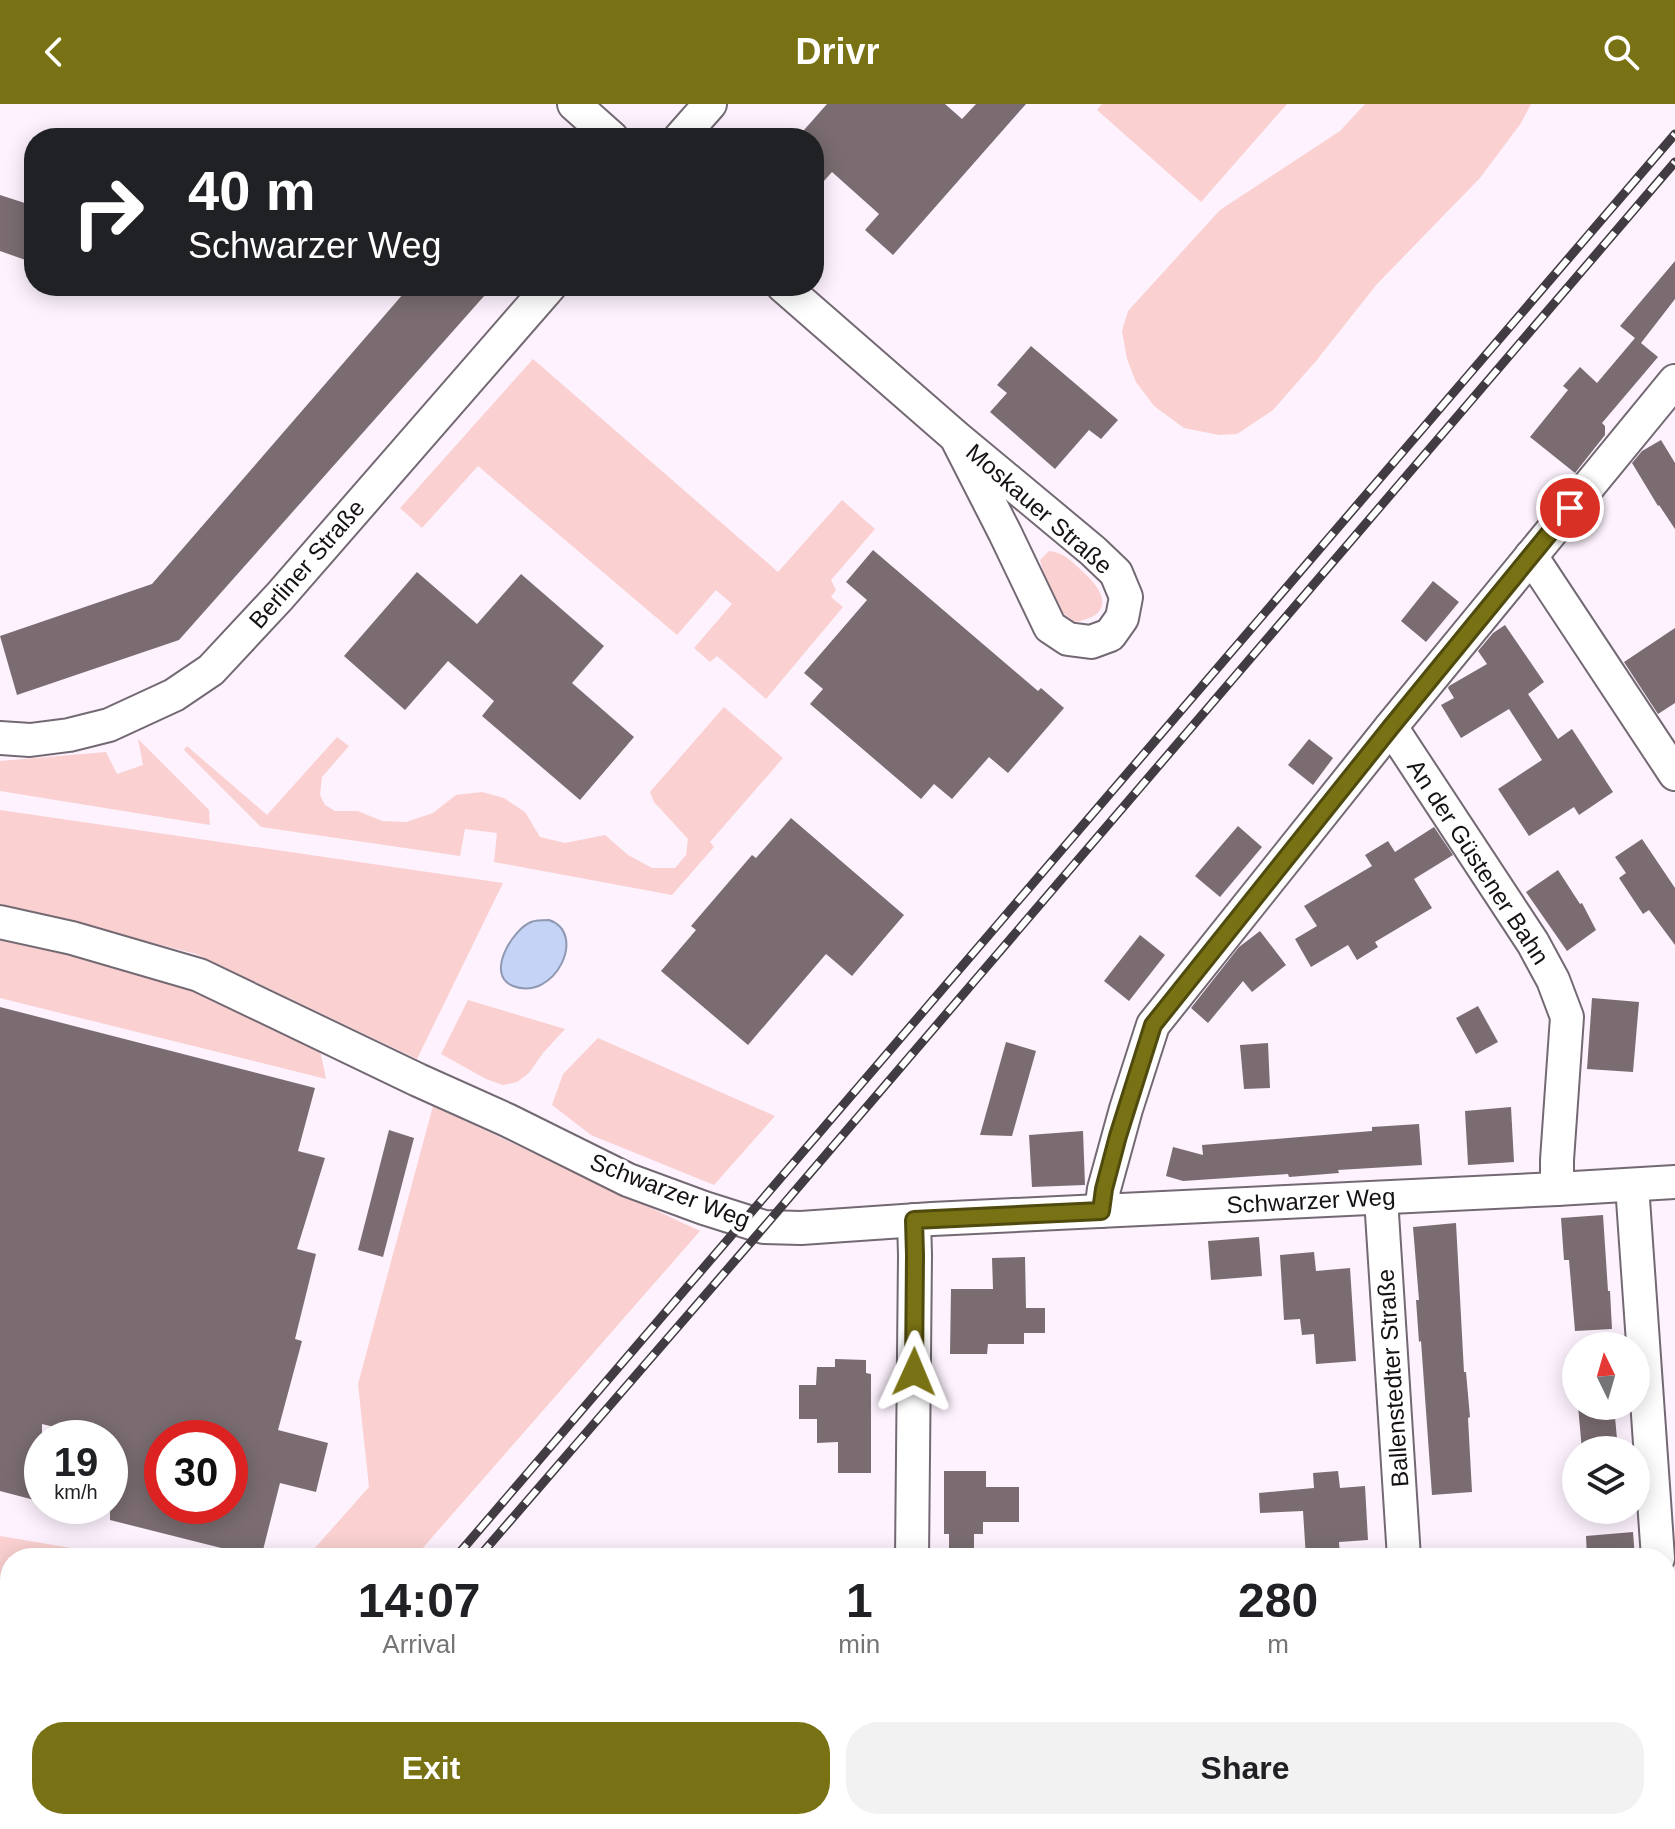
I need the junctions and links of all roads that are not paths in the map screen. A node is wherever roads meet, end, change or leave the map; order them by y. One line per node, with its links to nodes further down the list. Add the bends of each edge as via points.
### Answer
1 (574, 104): 3 (street)
2 (710, 104): 4 (street)
3 (601, 128)
4 (689, 128)
5 (541, 296): 11 (street, Berliner Straße, via 211,670 174,695 109,725 30,740)
6 (794, 296): 8 (street, Moskauer Straße)
7 (1673, 389): 9 (street, An der Güstener Bahn)
8 (956, 437): 8 (street, Moskauer Straße, via 1050,627 1068,639 1091,642 1110,635 1122,618 1126,597 1116,573)
9 (1531, 556): 10 (street, An der Güstener Bahn); 12 (street)
10 (1391, 727): 16 (street, An der Güstener Bahn, via 1533,943 1567,1017); 18 (street, An der Güstener Bahn, via 1153,1025)
11 (0, 738)
12 (1675, 774)
13 (0, 922): 19 (street, Schwarzer Weg, via 199,975 628,1180 745,1221 786,1228)
14 (1675, 1182): 15 (street, Schwarzer Weg)
15 (1632, 1185): 16 (street, Schwarzer Weg); 22 (street)
16 (1557, 1189): 17 (street, Schwarzer Weg)
17 (1381, 1198): 18 (street, Schwarzer Weg); 21 (street, Ballenstedter Straße)
18 (1101, 1211): 19 (street, Schwarzer Weg)
19 (914, 1220): 20 (street)
20 (912, 1548)
21 (1403, 1548)
22 (1657, 1548)

